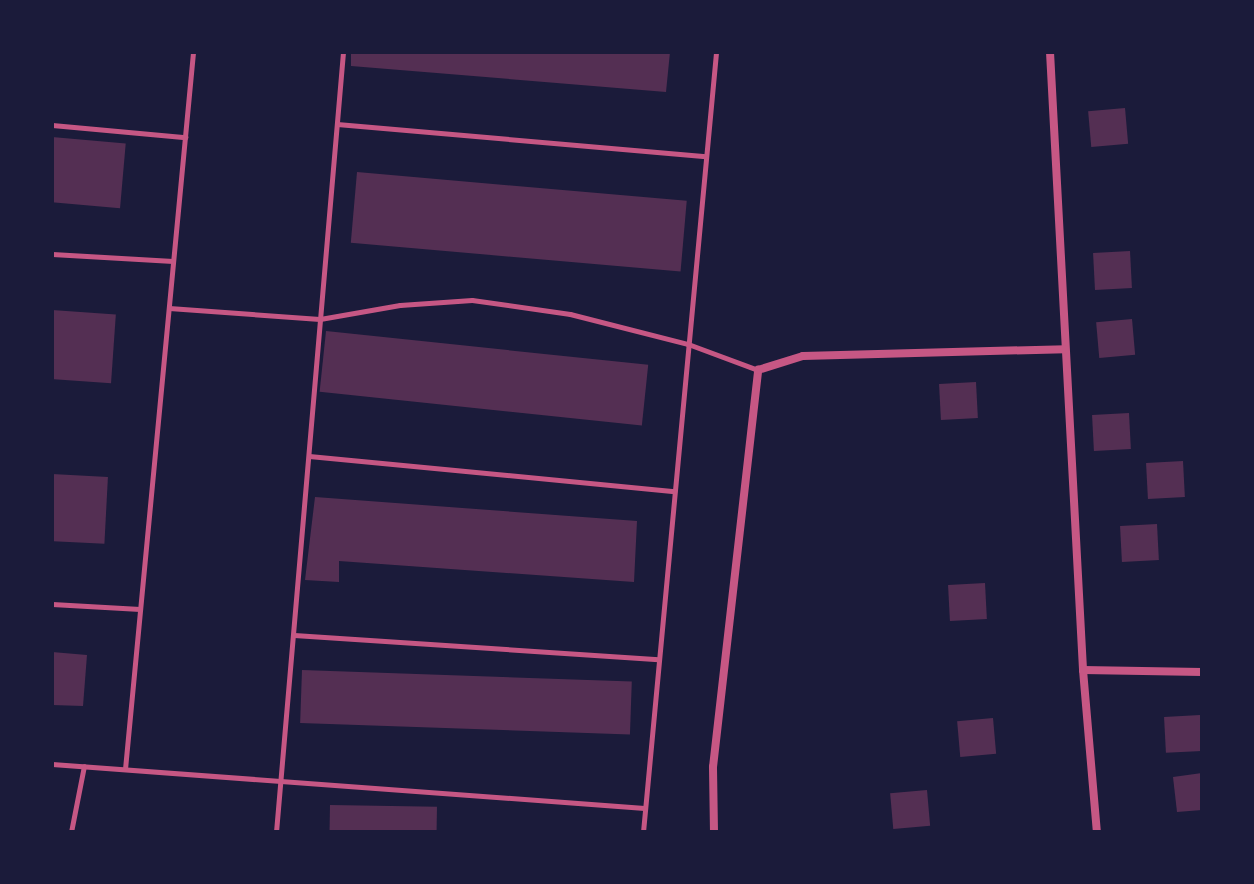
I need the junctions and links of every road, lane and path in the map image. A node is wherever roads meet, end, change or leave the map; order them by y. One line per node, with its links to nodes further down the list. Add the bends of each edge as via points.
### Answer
1 (193, 52): 7 (lane)
2 (343, 52): 5 (lane)
3 (716, 52): 8 (lane)
4 (1050, 52): 14 (street)
5 (337, 124): 8 (lane); 12 (lane)
6 (52, 125): 7 (lane)
7 (185, 137): 10 (lane)
8 (706, 156): 13 (lane)
9 (52, 254): 10 (lane)
10 (173, 261): 11 (lane)
11 (169, 308): 12 (lane); 19 (lane)
12 (320, 319): 13 (lane, via 472,300 570,314); 16 (lane)
13 (688, 344): 15 (lane); 17 (lane)
14 (1065, 349): 15 (street, via 803,356); 22 (street)
15 (758, 370): 32 (street, via 713,767)
16 (309, 456): 17 (lane); 20 (lane)
17 (674, 491): 21 (lane)
18 (52, 604): 19 (lane)
19 (140, 609): 26 (lane)
20 (294, 635): 21 (lane); 27 (lane)
21 (658, 659): 28 (lane)
22 (1083, 670): 23 (street); 33 (street)
23 (1202, 672)
24 (52, 764): 25 (lane)
25 (84, 766): 26 (lane); 29 (lane)
26 (125, 769): 27 (lane)
27 (281, 781): 28 (lane); 30 (lane)
28 (644, 808): 31 (lane)
29 (71, 832)
30 (276, 832)
31 (643, 832)
32 (714, 832)
33 (1097, 832)

